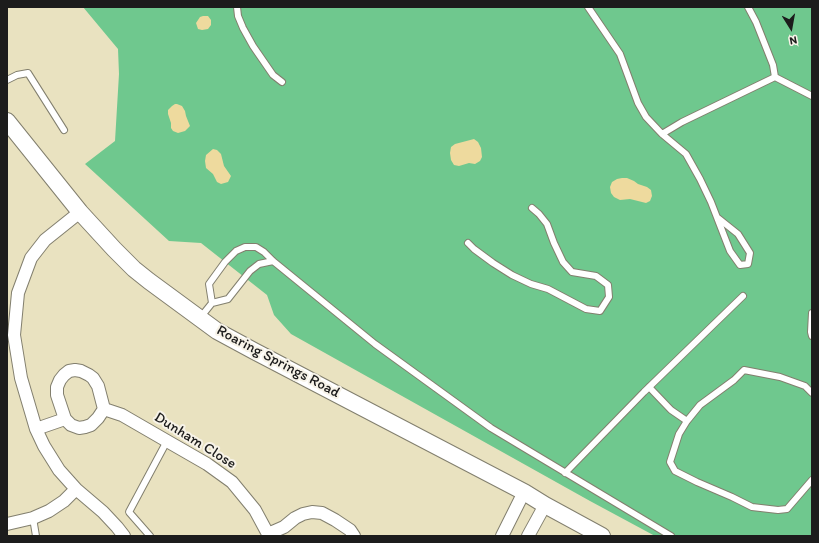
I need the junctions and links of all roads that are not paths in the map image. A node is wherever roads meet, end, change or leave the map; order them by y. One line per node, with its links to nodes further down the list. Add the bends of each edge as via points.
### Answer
1 (237, 7): 6 (lane, via 238,16 253,46)
2 (588, 7): 10 (lane, via 620,54 638,103 646,117)
3 (748, 7): 4 (lane, via 773,65)
4 (775, 77): 7 (lane); 10 (lane)
5 (7, 80): 9 (lane, via 28,73)
6 (282, 82)
7 (812, 96)
8 (7, 121): 12 (street, Roaring Springs Road)
9 (64, 130)
10 (662, 134): 13 (lane, via 686,154)
11 (532, 208): 14 (lane, via 547,224 563,262 572,272 596,276 608,285 609,297 600,312 586,309 548,289 512,275)
12 (80, 212): 19 (street, Roaring Springs Road, via 134,269); 26 (street, via 45,240 31,258 18,293 14,335 21,378)
13 (718, 218): 13 (lane, via 730,251 740,265 748,264 750,253 738,234)
14 (468, 243)
15 (273, 261): 17 (lane, via 259,264 250,271 228,299); 17 (lane, via 256,247 245,247 236,251 209,284); 28 (lane, via 375,344 491,428)
16 (743, 296): 21 (lane)
17 (212, 303): 19 (lane)
18 (812, 313): 20 (lane)
19 (200, 318): 31 (street, Roaring Springs Road, via 217,331 248,348)
20 (812, 336)
21 (649, 387): 25 (lane, via 671,410); 28 (lane)
22 (812, 392): 25 (lane, via 805,386 780,377 744,370 700,406)
23 (104, 409): 24 (street, via 91,425 85,427 71,425); 24 (street, via 98,386 93,378 75,370 64,376 57,387); 27 (street, Dunham Close, via 122,415)
24 (64, 419): 26 (street)
25 (687, 421): 29 (lane, via 679,434 670,462 675,471 697,482 752,507 778,510 787,509)
26 (36, 429): 30 (street, via 59,470)
27 (167, 441): 35 (street, Dunham Close, via 232,482 255,510); 38 (lane, via 129,512)
28 (565, 473): 43 (lane)
29 (812, 480)
30 (76, 489): 33 (street, via 49,512); 37 (street, via 103,512)
31 (524, 492): 32 (street, Roaring Springs Road); 40 (street)
32 (545, 505): 41 (street); 42 (street, Roaring Springs Road)
33 (33, 518): 34 (street); 36 (lane)
34 (7, 524)
35 (268, 535): 39 (street, via 295,518 312,512 322,513 335,520 350,530)
36 (36, 536)
37 (124, 536)
38 (150, 536)
39 (354, 536)
40 (502, 536)
41 (528, 536)
42 (602, 536)
43 (671, 536)

